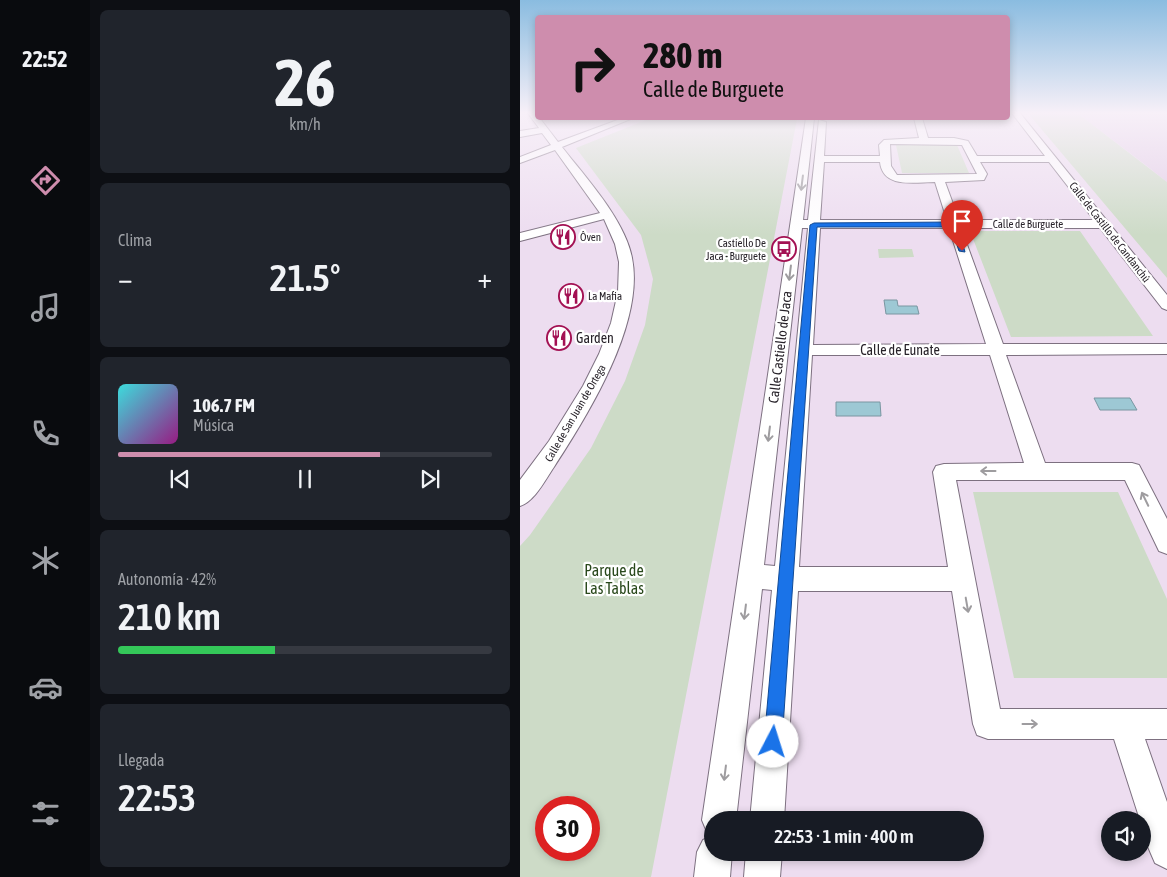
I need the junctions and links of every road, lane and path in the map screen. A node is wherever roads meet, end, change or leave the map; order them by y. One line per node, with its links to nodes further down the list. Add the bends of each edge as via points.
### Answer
1 (533, 153): 12 (street)
2 (562, 153): 14 (street, Calle de San Juan de Ortega)
3 (808, 153): 15 (street, Calle Castiello de Jaca, one-way to 15)
4 (819, 153): 8 (street, Calle Castiello de Jaca)
5 (885, 153): 9 (street)
6 (971, 153): 10 (street)
7 (1047, 153): 11 (street, Calle de Castillo de Candanchú)
8 (819, 159): 9 (street); 15 (street, Calle Castiello de Jaca)
9 (885, 159): 13 (street, via 887,174 891,178)
10 (974, 159): 11 (street); 13 (street, via 982,174 980,178)
11 (1052, 159): 17 (street, Calle de Castillo de Candanchú)
12 (520, 160)
13 (938, 179): 16 (street)
14 (607, 215): 18 (street); 24 (street, Calle de San Juan de Ortega, via 614,225 626,260 623,305 614,342 595,383 546,463)
15 (805, 224): 16 (street, Calle de Burguete); 21 (street, Calle Castiello de Jaca); 26 (street, Calle Castiello de Jaca, one-way to 26)
16 (954, 224): 17 (street, Calle de Burguete); 22 (street)
17 (1104, 224): 19 (street, Calle de Castillo de Candanchú)
18 (520, 237)
19 (1167, 305)
20 (1167, 349): 22 (street, Calle de Eunate)
21 (804, 350): 22 (street, Calle de Eunate); 27 (street, Calle Castiello de Jaca)
22 (996, 350): 23 (street)
23 (1037, 471): 25 (street, one-way to 23, via 1132,471); 28 (street, one-way to 28, via 944,472)
24 (520, 496)
25 (1167, 543)
26 (750, 576): 27 (street); 31 (street, Calle Castiello de Jaca, one-way to 31)
27 (787, 579): 28 (street); 32 (street, Calle Castiello de Jaca)
28 (963, 579): 29 (street, one-way to 29, via 988,724)
29 (1124, 724): 30 (street); 33 (street)
30 (1167, 724)
31 (720, 811)
32 (768, 811)
33 (1167, 851)
34 (714, 861): 36 (street)
35 (763, 861): 37 (street)
36 (712, 877)
37 (762, 877)

